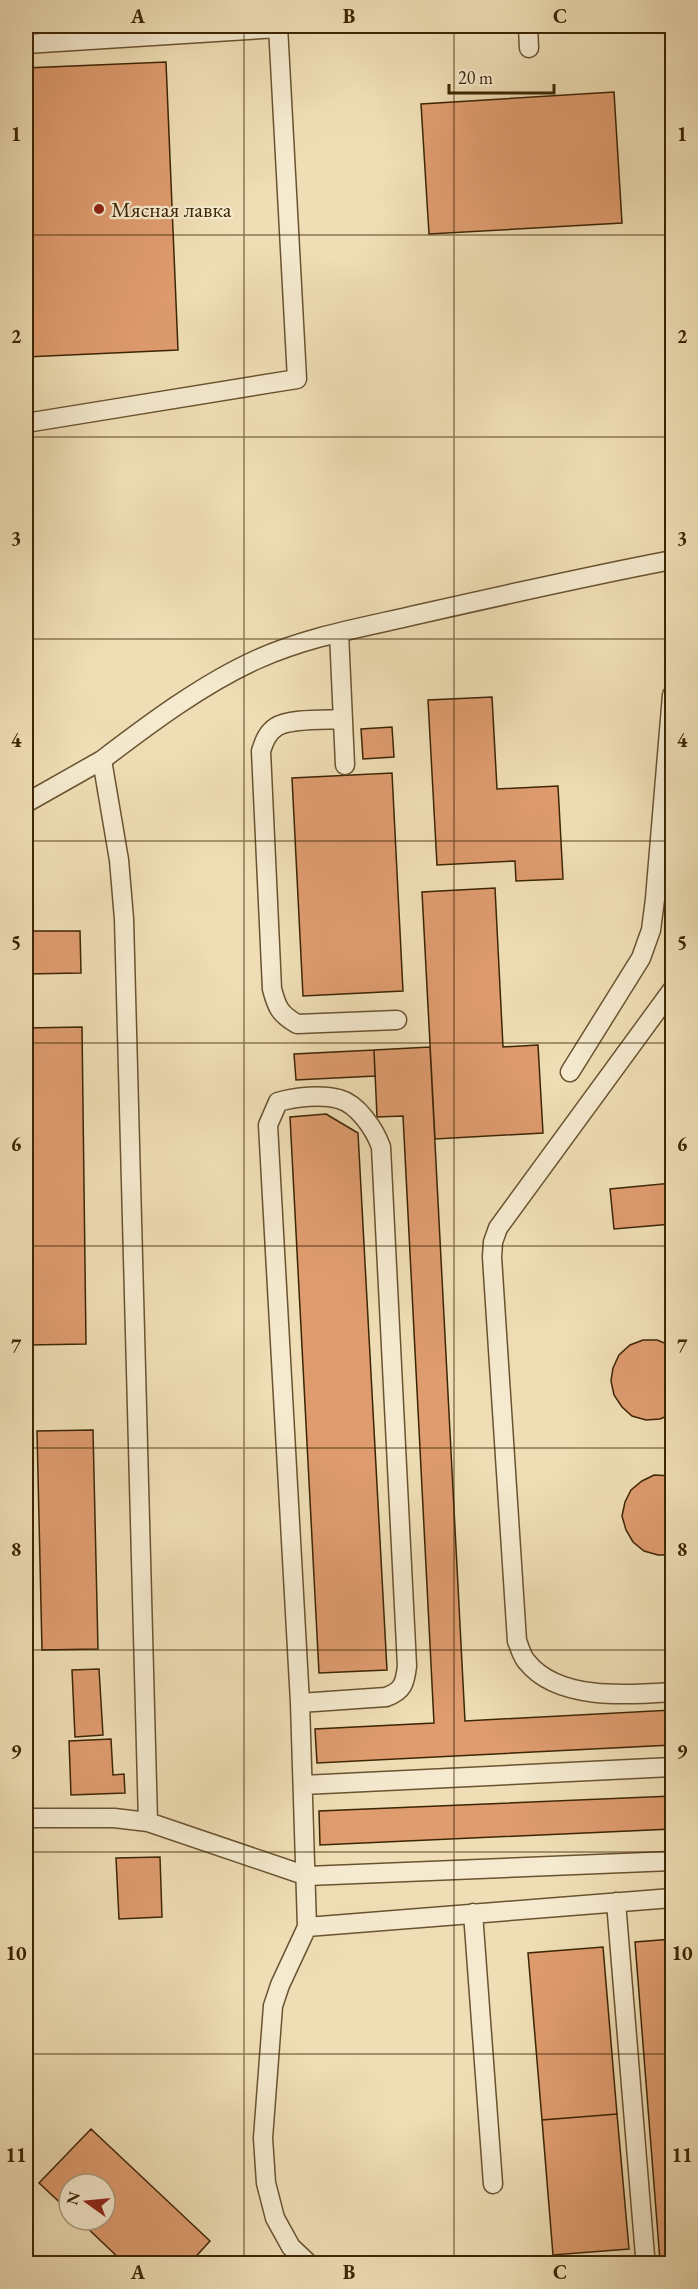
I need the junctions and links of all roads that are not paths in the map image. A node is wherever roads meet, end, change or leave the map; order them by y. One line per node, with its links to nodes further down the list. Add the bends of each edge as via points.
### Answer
1 (528, 26): 4 (lane)
2 (279, 27): 3 (lane); 5 (lane, via 297,379)
3 (26, 44)
4 (528, 48)
5 (26, 423)
6 (672, 560): 7 (lane)
7 (339, 633): 9 (lane); 10 (lane, via 297,644 227,675 148,725)
8 (672, 695): 15 (lane, via 651,930 641,958)
9 (343, 719): 11 (lane); 14 (lane, via 286,722 265,738 261,751 272,989 277,1006 297,1024)
10 (102, 760): 12 (lane); 21 (lane, via 119,860 124,919)
11 (345, 765)
12 (26, 803)
13 (672, 990): 16 (lane, via 498,1228 492,1257 517,1641 527,1662 546,1678 567,1687 618,1695)
14 (397, 1020)
15 (570, 1072)
16 (672, 1692)
17 (300, 1703): 17 (lane, via 268,1125 278,1102 329,1097 353,1106 377,1134 381,1147 407,1666 405,1685 396,1694); 19 (lane)
18 (672, 1767): 19 (lane)
19 (303, 1785): 23 (lane)
20 (26, 1818): 21 (lane)
21 (148, 1822): 23 (lane)
22 (672, 1861): 23 (lane)
23 (307, 1876): 27 (lane)
24 (672, 1898): 25 (lane)
25 (616, 1902): 26 (lane); 29 (lane)
26 (473, 1913): 27 (lane); 28 (lane)
27 (307, 1927): 30 (lane, via 273,2006 263,2138 266,2183 275,2218 291,2247)
28 (494, 2184)
29 (645, 2256)
30 (309, 2264)

